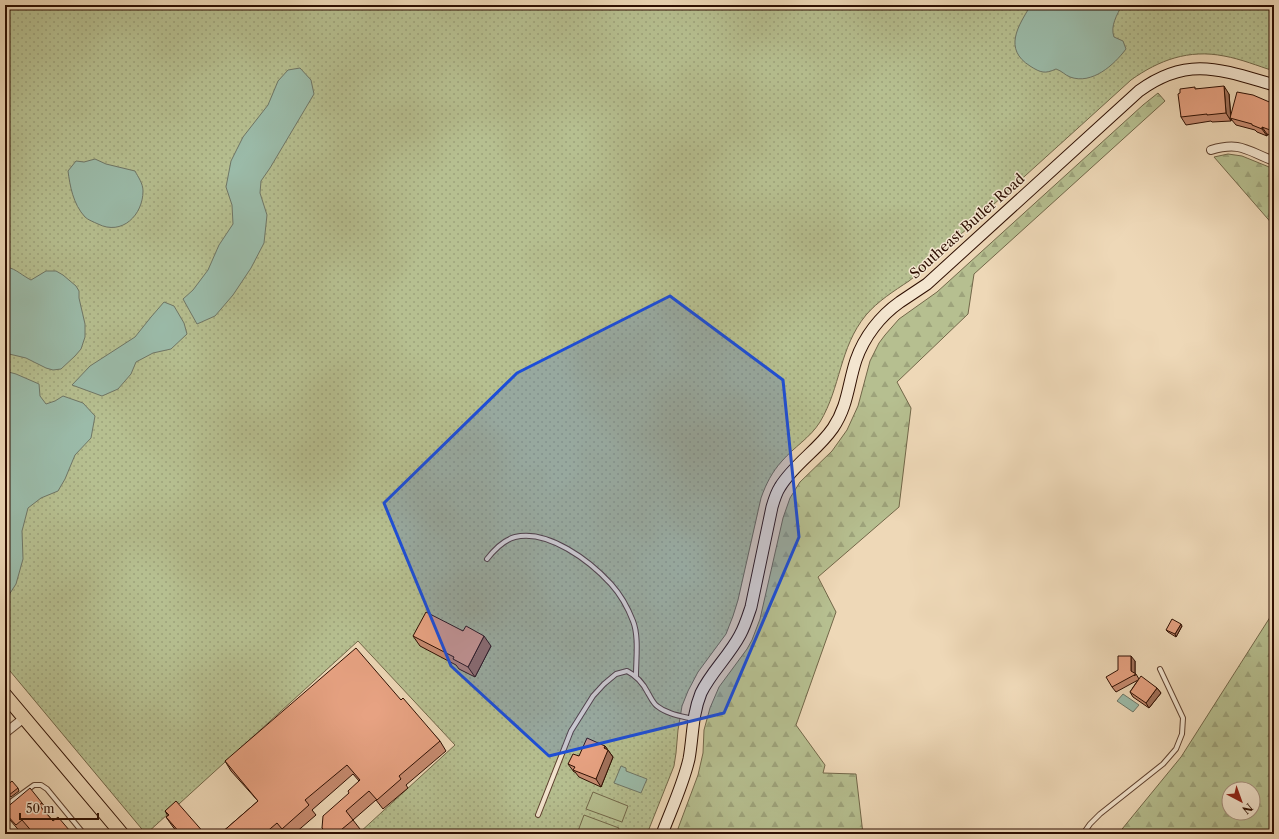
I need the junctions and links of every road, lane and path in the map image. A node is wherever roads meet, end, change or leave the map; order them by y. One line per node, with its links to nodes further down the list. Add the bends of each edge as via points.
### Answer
1 (1274, 86): 9 (main road, Southeast Butler Road, via 1204,68 1176,72 1152,82 927,284 900,302 879,321 863,344 846,402 834,426 818,447 787,477 776,496 746,622 741,635 701,693)
2 (1211, 150): 3 (street, via 1234,146)
3 (1274, 161)
4 (487, 559): 6 (lane, via 514,537 527,535 543,538 574,553 611,584 634,622)
5 (1160, 669): 16 (lane, via 1183,718 1182,734 1176,749 1163,764 1100,814)
6 (636, 676): 9 (lane, via 656,706); 12 (lane, via 627,671 616,674 593,696 571,731)
7 (5, 695): 8 (main road)
8 (24, 718): 10 (street); 14 (main road)
9 (693, 720): 15 (main road, Southeast Butler Road, via 686,771)
10 (5, 733)
11 (5, 806): 13 (lane, via 34,785 41,785)
12 (538, 815)
13 (84, 834)
14 (122, 834)
15 (662, 834)
16 (1083, 834)

